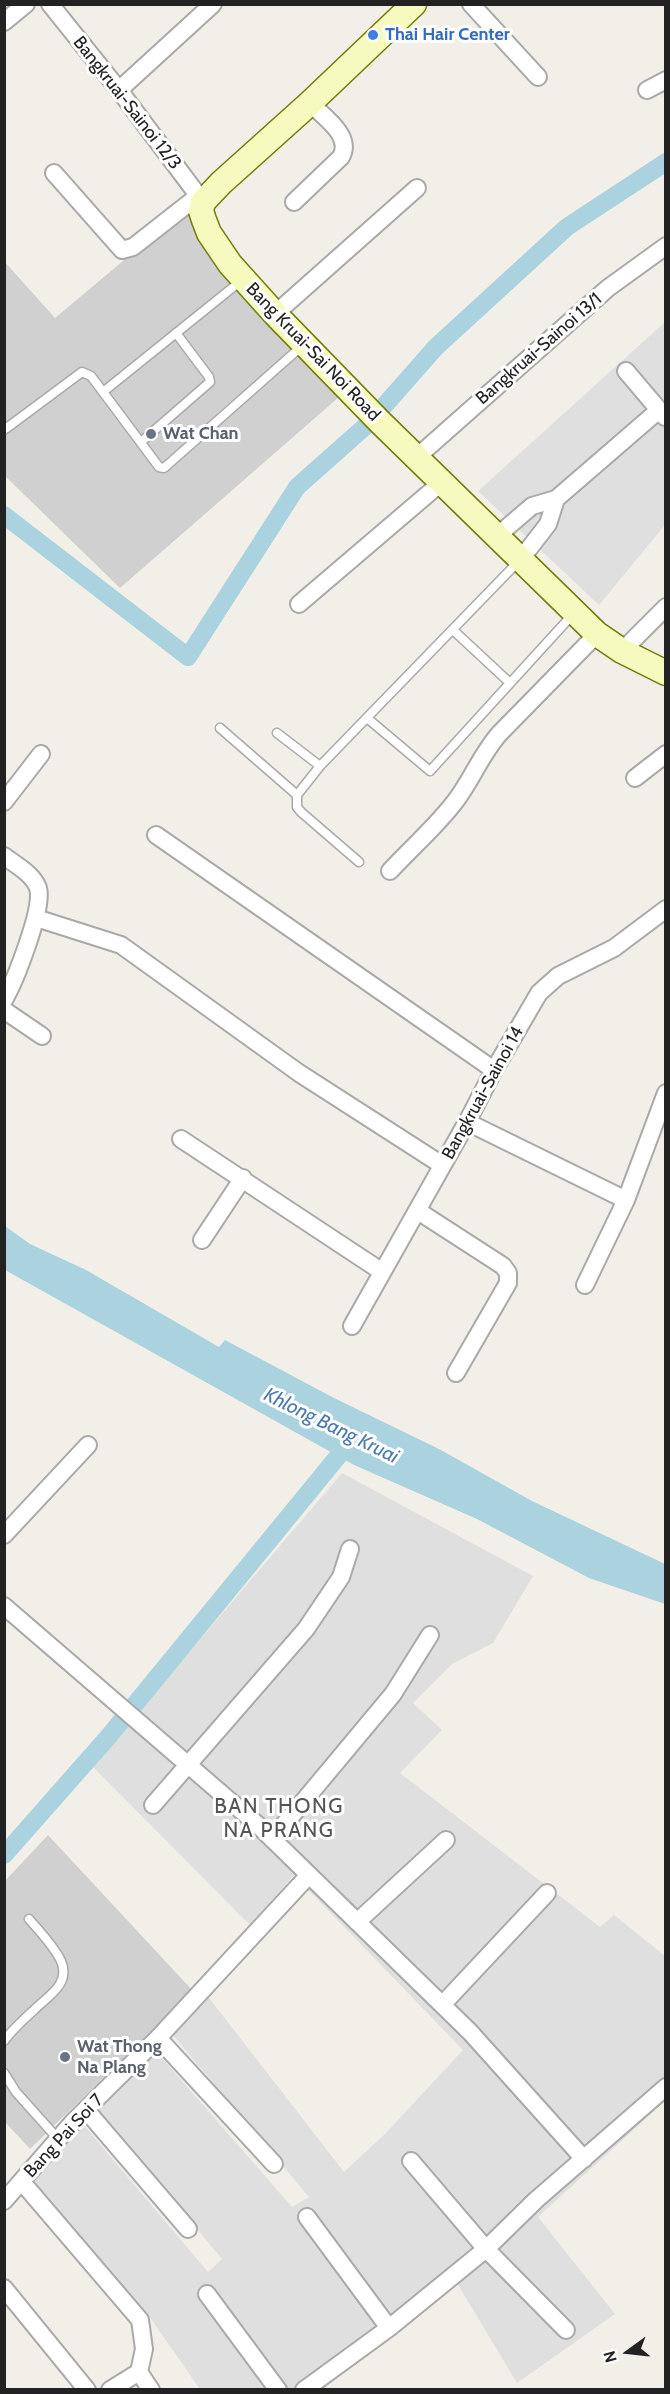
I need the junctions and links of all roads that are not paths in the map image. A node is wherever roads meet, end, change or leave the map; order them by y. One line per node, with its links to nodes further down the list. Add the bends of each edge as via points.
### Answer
1 (26, 4): 6 (street)
2 (50, 4): 9 (street, Bangkruai-Sainoi 12/3)
3 (213, 4): 9 (street)
4 (414, 4): 11 (main road)
5 (471, 4): 7 (street)
6 (4, 22)
7 (538, 77)
8 (666, 80): 10 (street)
9 (119, 90): 14 (street, Bangkruai-Sainoi 12/3)
10 (647, 90)
11 (310, 103): 14 (main road); 15 (street, via 342,137 345,150)
12 (54, 173): 14 (street, via 122,250 133,247)
13 (417, 188): 18 (street)
14 (200, 199): 17 (main road, Bang Kruai-Sai Noi Road, via 209,233)
15 (294, 202)
16 (666, 246): 26 (street, Bangkruai-Sainoi 13/1, via 608,288)
17 (243, 280): 18 (main road, Bang Kruai-Sai Noi Road); 19 (lane)
18 (275, 314): 20 (main road, Bang Kruai-Sai Noi Road)
19 (176, 333): 22 (lane); 25 (lane, via 210,381)
20 (305, 344): 25 (lane, via 167,466 159,467); 26 (main road, Bang Kruai-Sai Noi Road)
21 (626, 371): 23 (street)
22 (103, 392): 24 (lane, via 91,376 82,372); 25 (lane)
23 (662, 414): 28 (street)
24 (4, 430)
25 (141, 442)
26 (417, 457): 27 (main road, Bang Kruai-Sai Noi Road)
27 (442, 482): 29 (main road, Bang Kruai-Sai Noi Road); 31 (street)
28 (556, 499): 29 (street, via 532,506); 30 (street, via 548,524)
29 (497, 536): 30 (main road, Bang Kruai-Sai Noi Road)
30 (521, 559): 33 (main road, Bang Kruai-Sai Noi Road); 34 (lane)
31 (299, 604)
32 (666, 607): 36 (street)
33 (574, 612): 35 (main road, Bang Kruai-Sai Noi Road); 38 (lane)
34 (453, 630): 38 (lane); 39 (lane)
35 (597, 634): 36 (main road, Bang Kruai-Sai Noi Road); 51 (street, via 485,750 454,802)
36 (622, 651): 37 (main road, Bang Kruai-Sai Noi Road)
37 (666, 673)
38 (510, 683): 39 (lane, via 430,771)
39 (367, 718): 44 (lane)
40 (220, 728): 46 (lane)
41 (277, 733): 44 (lane)
42 (41, 754): 47 (street)
43 (666, 754): 45 (street)
44 (320, 766): 46 (lane)
45 (635, 778)
46 (297, 795): 50 (lane, via 301,812)
47 (4, 802)
48 (156, 835): 57 (street)
49 (4, 856): 53 (street, via 37,886)
50 (359, 862)
51 (390, 871)
52 (666, 909): 57 (street, Bangkruai-Sainoi 14, via 614,948 568,969 547,984)
53 (36, 918): 54 (street); 61 (street, via 121,945 299,1073)
54 (4, 1000)
55 (4, 1010): 56 (street)
56 (42, 1036)
57 (494, 1070): 59 (street, Bangkruai-Sainoi 14)
58 (666, 1093): 63 (street)
59 (467, 1122): 61 (street, Bangkruai-Sainoi 14); 63 (street)
60 (181, 1139): 62 (street)
61 (442, 1165): 64 (street, Bangkruai-Sainoi 14)
62 (243, 1178): 65 (street); 66 (street)
63 (626, 1200): 67 (street)
64 (418, 1211): 66 (street, Bangkruai-Sainoi 14); 69 (street, via 508,1273 508,1284)
65 (202, 1240)
66 (381, 1271): 68 (street, Bangkruai-Sainoi 14)
67 (585, 1285)
68 (352, 1326)
69 (456, 1373)
70 (88, 1445): 71 (street)
71 (4, 1535)
72 (350, 1549): 75 (street, via 341,1577 306,1629)
73 (4, 1606): 75 (street)
74 (430, 1635): 77 (street, via 393,1694)
75 (188, 1766): 76 (street); 77 (street)
76 (153, 1805)
77 (272, 1839): 79 (street)
78 (446, 1840): 82 (street)
79 (309, 1875): 82 (street); 85 (street, Bang Pai Soi 7)
80 (547, 1893): 83 (street)
81 (29, 1919): 84 (lane, via 60,1960 62,1983)
82 (357, 1922): 83 (street)
83 (442, 2005): 90 (street)
84 (4, 2041)
85 (154, 2042): 88 (street, Bang Pai Soi 7); 92 (street)
86 (4, 2073): 89 (lane)
87 (666, 2087): 90 (street)
88 (86, 2110): 89 (street, Bang Pai Soi 7); 96 (street)
89 (59, 2140): 93 (street, Bang Pai Soi 7)
90 (584, 2158): 97 (street)
91 (411, 2161): 97 (street)
92 (274, 2164)
93 (22, 2182): 94 (street, Bang Pai Soi 7); 102 (street, via 141,2320 144,2349)
94 (4, 2201)
95 (307, 2217): 100 (street)
96 (188, 2229)
97 (486, 2250): 100 (street); 101 (street)
98 (4, 2288): 103 (street)
99 (207, 2294): 106 (street)
100 (389, 2328): 107 (street)
101 (566, 2330)
102 (139, 2372): 104 (street); 105 (street)
103 (87, 2390)
104 (110, 2390)
105 (151, 2390)
106 (278, 2390)
107 (304, 2390)

